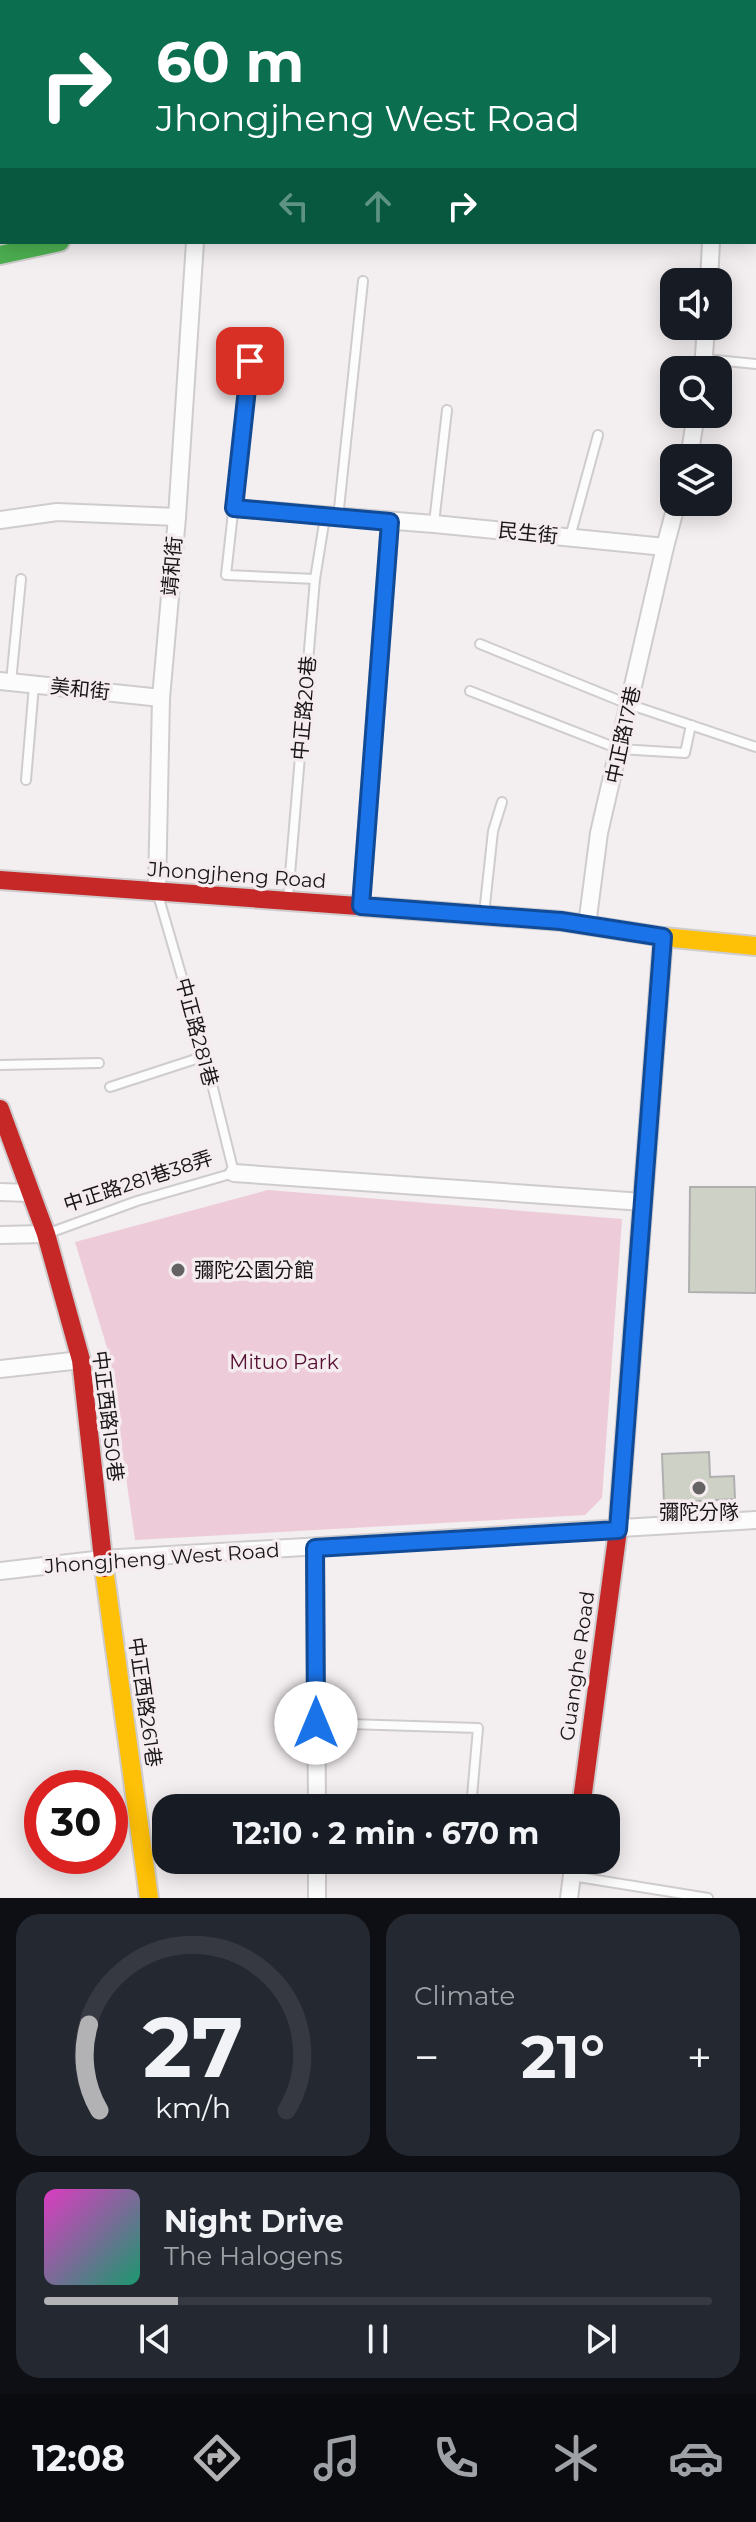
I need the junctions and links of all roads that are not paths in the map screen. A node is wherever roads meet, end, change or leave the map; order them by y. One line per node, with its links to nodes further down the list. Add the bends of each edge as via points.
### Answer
1 (51, 244): 4 (street)
2 (195, 244): 14 (street, 靖和街)
3 (711, 244): 5 (street)
4 (0, 255)
5 (710, 268)
6 (363, 281): 15 (lane, 中正路20巷)
7 (250, 361): 12 (lane)
8 (732, 364): 9 (lane)
9 (756, 364)
10 (447, 410): 18 (lane)
11 (598, 435): 19 (lane)
12 (234, 508): 15 (street); 22 (lane, via 226,575)
13 (673, 516): 20 (street, 中正路17巷)
14 (177, 517): 16 (street, via 57,512); 27 (street, 靖和街)
15 (331, 517): 17 (street); 22 (lane, 中正路20巷)
16 (0, 520)
17 (390, 522): 18 (street, 民生街); 37 (street)
18 (434, 524): 19 (street, 民生街)
19 (570, 538): 20 (street, 民生街)
20 (665, 547): 28 (street, 中正路17巷)
21 (21, 579): 24 (lane)
22 (315, 579): 36 (lane, 中正路20巷)
23 (480, 644): 28 (lane)
24 (6, 681): 25 (street, 美和街)
25 (34, 684): 27 (street, 美和街); 32 (lane)
26 (470, 691): 31 (lane)
27 (161, 698): 35 (street, 靖和街)
28 (628, 704): 29 (lane); 31 (street, 中正路17巷)
29 (691, 725): 30 (lane); 31 (lane, via 685,753)
30 (756, 747)
31 (619, 749): 39 (street, 中正路17巷, via 599,833)
32 (26, 780)
33 (502, 802): 38 (lane, via 493,831)
34 (0, 880): 35 (street, Jhongjheng Road)
35 (157, 891): 36 (street, Jhongjheng Road); 42 (lane, 中正路281巷)
36 (288, 899): 37 (street, Jhongjheng Road)
37 (361, 906): 38 (street, Jhongjheng Road)
38 (484, 915): 39 (street, Jhongjheng Road)
39 (587, 925): 40 (street, Jhongjheng Road)
40 (663, 937): 41 (street, Jhongjheng Road); 50 (street, Guanghe Road)
41 (756, 946)
42 (205, 1056): 45 (lane); 47 (lane, 中正路281巷)
43 (99, 1063): 44 (lane)
44 (0, 1065)
45 (110, 1087)
46 (0, 1109): 49 (street, 中正路281巷38弄)
47 (234, 1173): 50 (street); 51 (lane, 中正路281巷38弄)
48 (0, 1192): 49 (street)
49 (31, 1193): 51 (street, 中正路281巷38弄)
50 (643, 1202): 56 (street, Guanghe Road)
51 (46, 1234): 52 (street); 53 (street, 中正西路150巷)
52 (0, 1235)
53 (81, 1360): 54 (street); 58 (street, 中正西路150巷)
54 (0, 1369)
55 (756, 1520): 56 (street, Jhongjheng West Road)
56 (618, 1530): 57 (street, Jhongjheng West Road); 63 (street, Guanghe Road)
57 (315, 1548): 58 (street, Jhongjheng West Road); 60 (street)
58 (103, 1559): 59 (street, Jhongjheng West Road); 67 (street, 中正西路261巷)
59 (0, 1571)
60 (316, 1723): 61 (street); 62 (lane, via 478,1728)
61 (317, 1794)
62 (472, 1794)
63 (583, 1794)
64 (317, 1874): 68 (street)
65 (572, 1874): 69 (street)
66 (600, 1874): 70 (lane)
67 (149, 1898)
68 (317, 1898)
69 (569, 1898)
70 (708, 1898)

